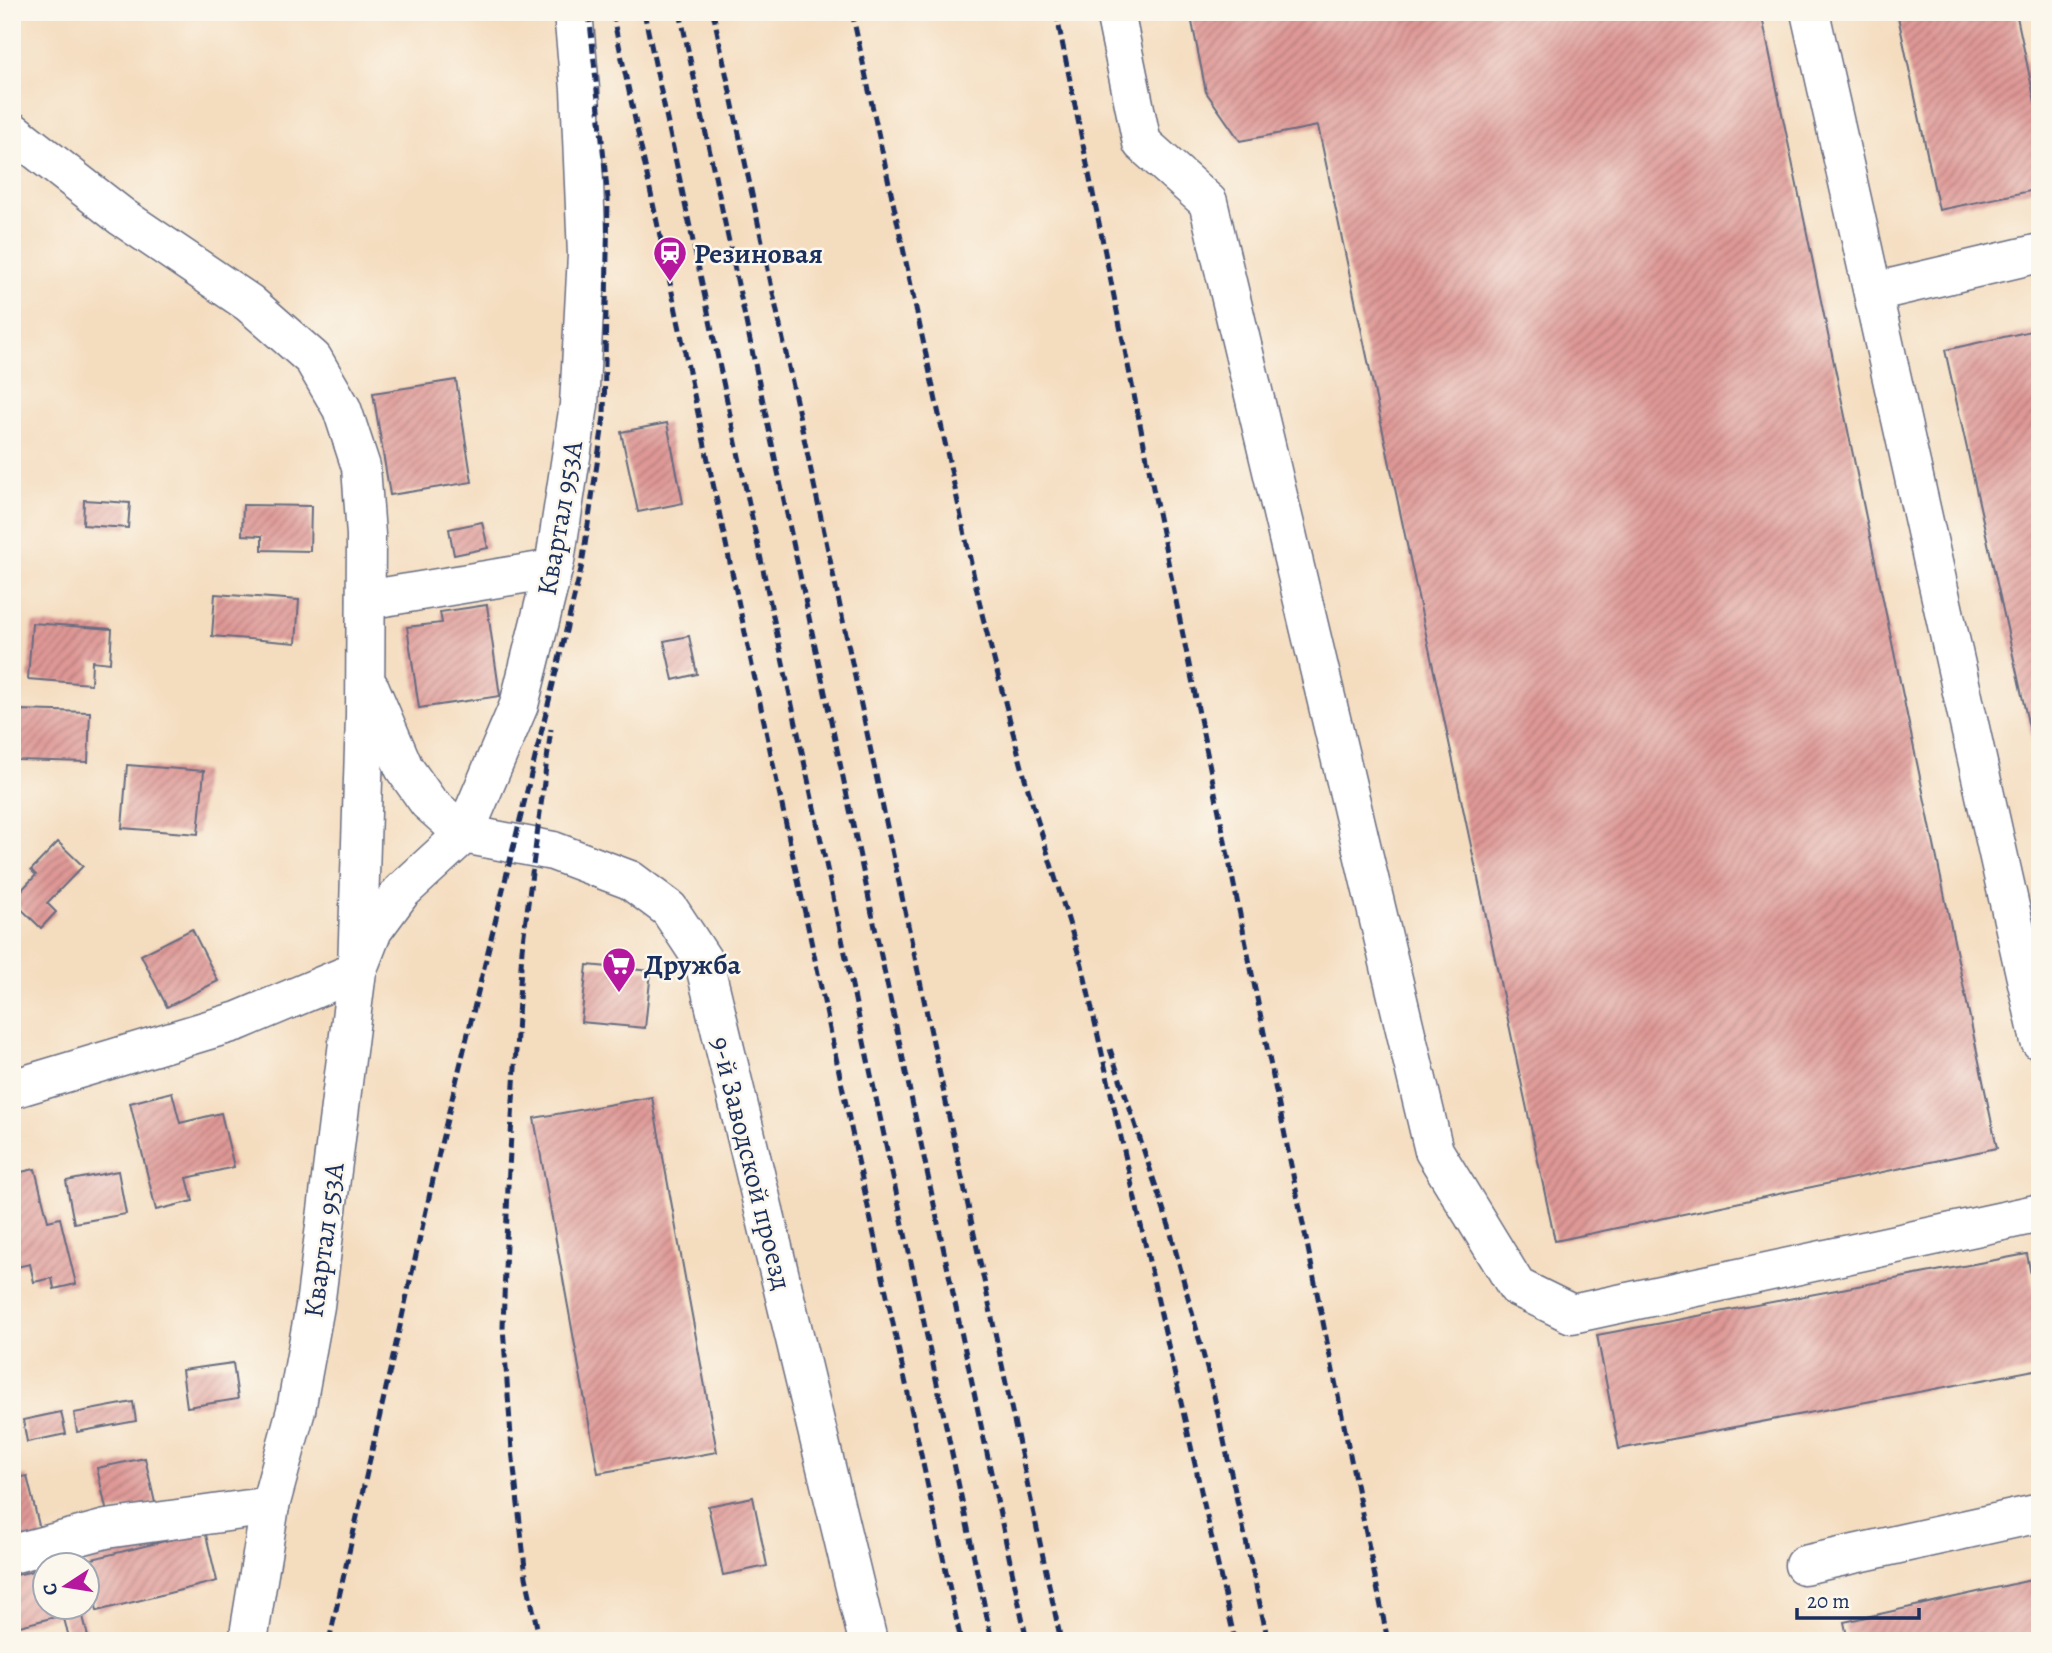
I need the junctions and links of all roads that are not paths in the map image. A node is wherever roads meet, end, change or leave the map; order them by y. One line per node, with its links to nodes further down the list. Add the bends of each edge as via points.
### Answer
1 (573, 12): 7 (street, Квартал 953А, via 587,255 579,405)
2 (1115, 12): 14 (street, via 1142,143 1208,202 1434,1151 1517,1287 1572,1314)
3 (1810, 12): 6 (street)
4 (12, 131): 8 (street, Квартал 953А, via 122,217 248,303 313,359 342,410 360,467)
5 (2040, 253): 6 (street)
6 (1874, 292): 12 (street)
7 (552, 569): 8 (street); 10 (street, Квартал 953А, via 519,705)
8 (366, 600): 9 (street, Квартал 953А)
9 (365, 677): 10 (street, via 404,768 428,803); 11 (street, Квартал 953А)
10 (464, 834): 11 (street, Квартал 953А, via 401,892 373,930); 20 (street, 9-й Заводской проезд, via 553,851 630,880 669,909 704,962)
11 (357, 971): 13 (street, via 239,1020); 15 (street, Квартал 953А, via 315,1306 296,1410)
12 (2040, 1041)
13 (12, 1089)
14 (2040, 1213)
15 (270, 1506): 17 (street, via 106,1529); 19 (street, Квартал 953А)
16 (2040, 1513): 18 (street)
17 (12, 1554)
18 (1804, 1566)
19 (248, 1641)
20 (868, 1641)

